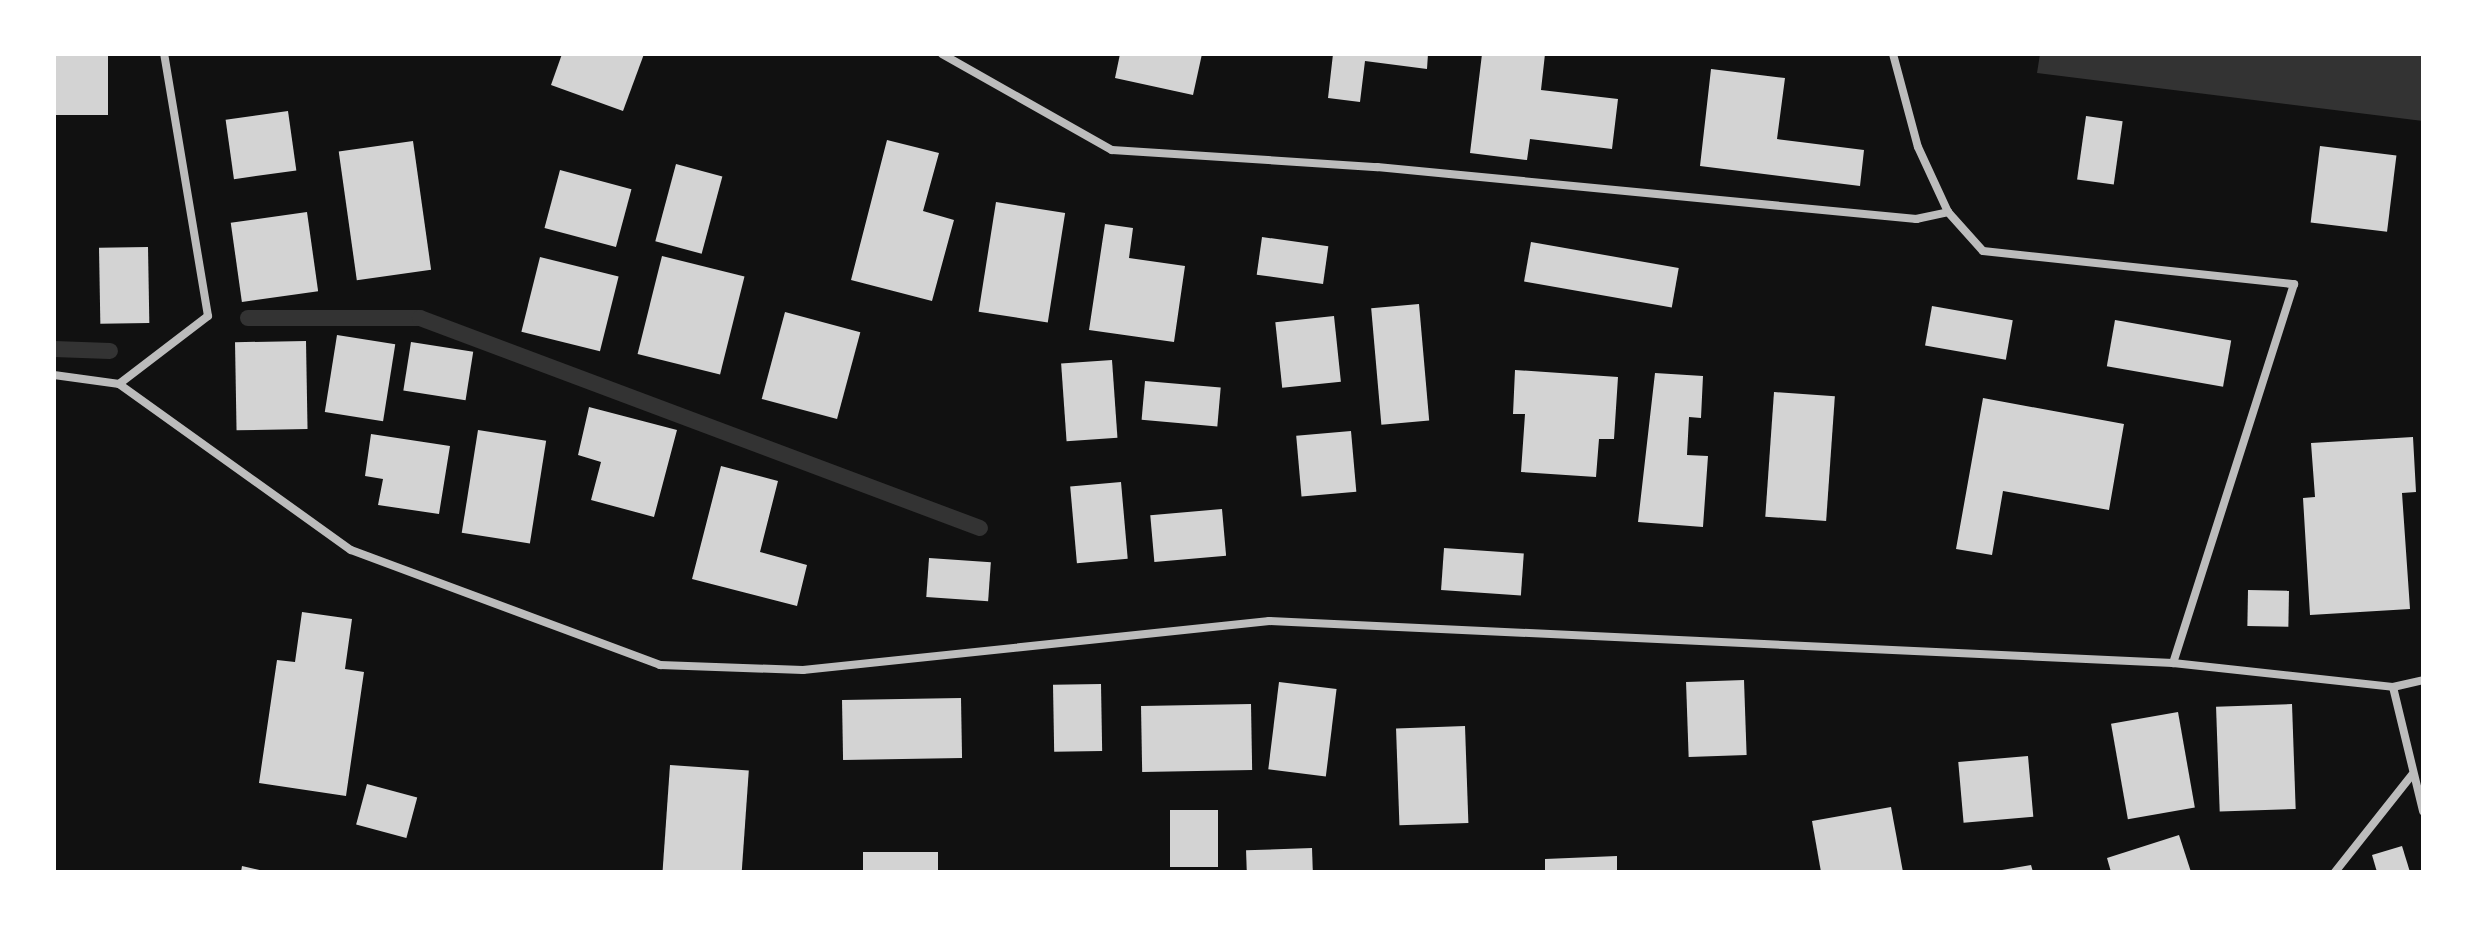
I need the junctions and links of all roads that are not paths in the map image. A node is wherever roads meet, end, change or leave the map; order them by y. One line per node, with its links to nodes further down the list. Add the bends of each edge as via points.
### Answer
1 (164, 54): 6 (street, via 208,316)
2 (942, 54): 4 (street, via 1112,150 1377,167 1916,219)
3 (1893, 54): 4 (street, via 1918,147)
4 (1948, 212): 7 (street, via 1983,251 2294,284)
5 (54, 375): 6 (street)
6 (119, 384): 7 (street, via 351,550 660,665 803,670 1269,621)
7 (2173, 663): 9 (street)
8 (2423, 680): 9 (street)
9 (2393, 687): 10 (street)
10 (2412, 775): 11 (street); 12 (street)
11 (2423, 811)
12 (2335, 872)

